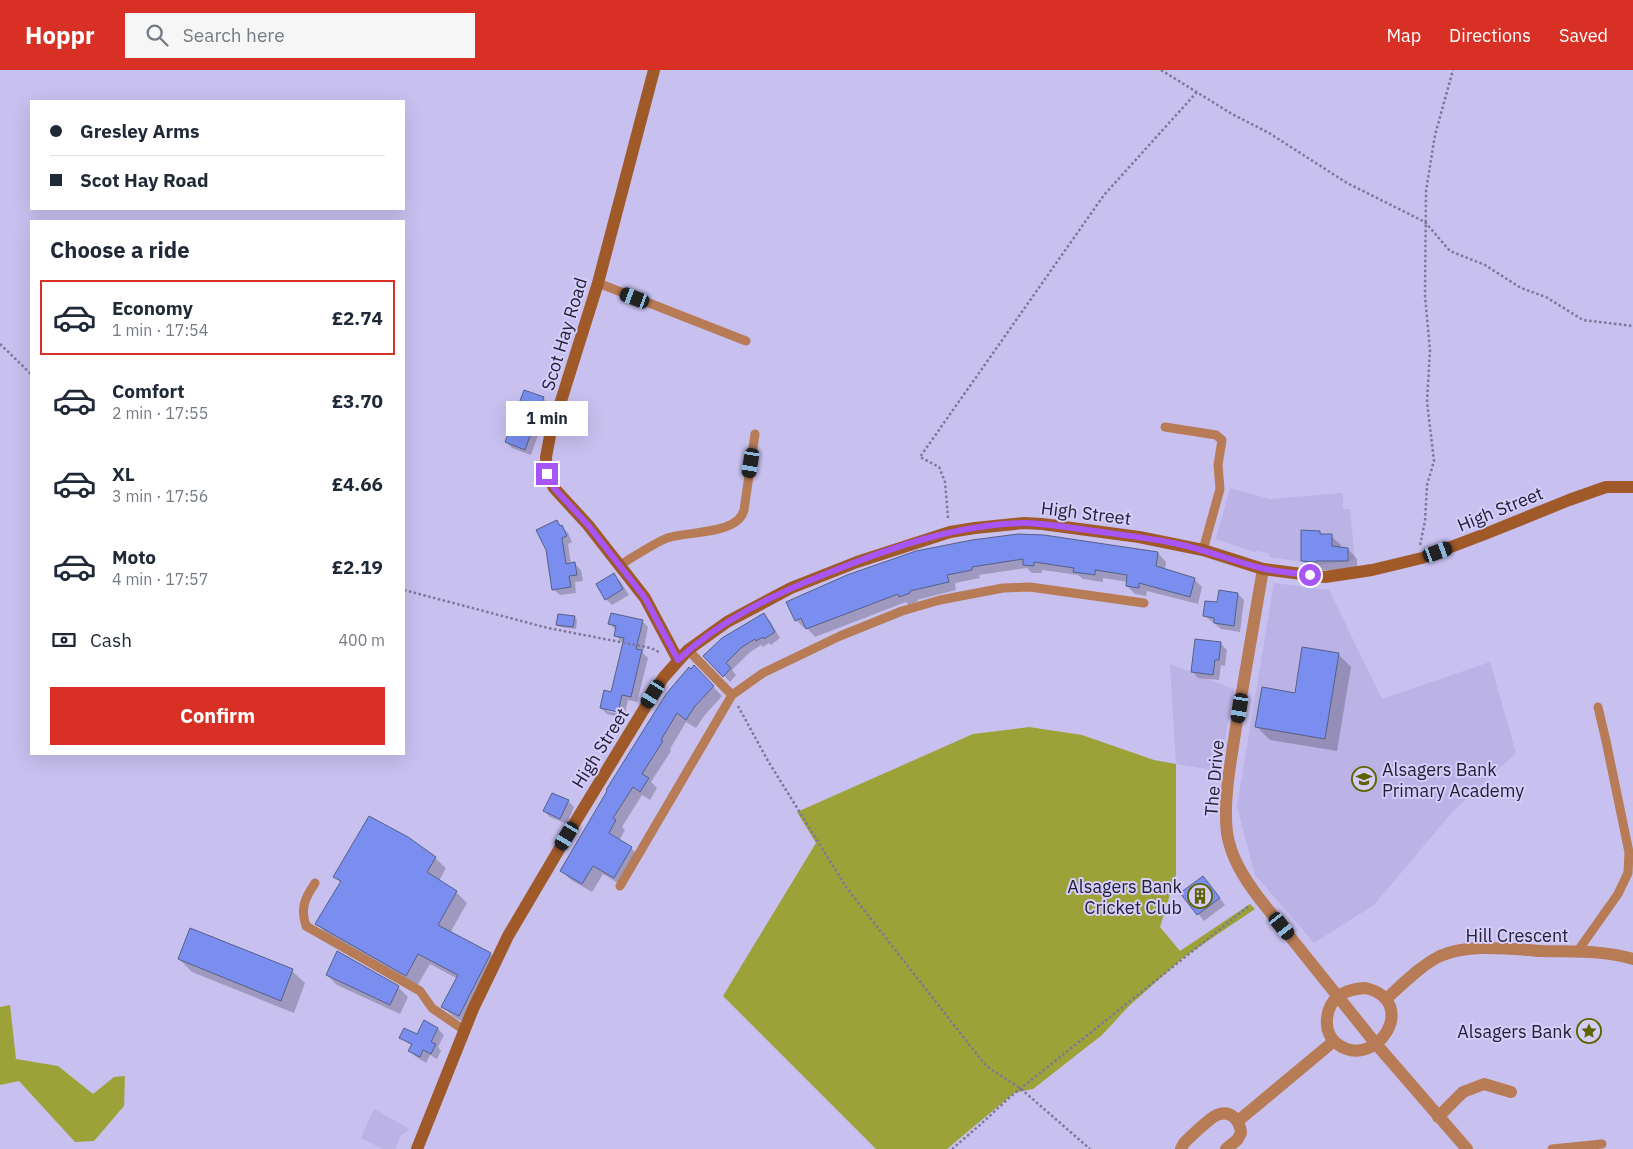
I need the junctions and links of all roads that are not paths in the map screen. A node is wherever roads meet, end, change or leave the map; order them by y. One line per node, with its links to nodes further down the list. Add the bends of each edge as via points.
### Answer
1 (654, 70): 2 (main road, Scot Hay Road)
2 (598, 284): 3 (lane); 8 (main road, Scot Hay Road, via 550,436 547,474 554,488)
3 (746, 341)
4 (1165, 428): 7 (lane, via 1216,435 1222,440 1218,465 1220,489)
5 (755, 434): 8 (lane, via 744,510 738,521 727,527 670,538)
6 (1633, 487): 9 (main road, High Street, via 1606,487 1422,558 1372,570 1325,577)
7 (1203, 550): 9 (main road, High Street); 11 (main road, High Street, via 1139,537 1042,524 1024,523 950,532 857,562 791,588 727,622)
8 (620, 565): 12 (main road, Scot Hay Road, via 645,598)
9 (1262, 569): 19 (street, The Drive, via 1229,772 1228,835 1243,876)
10 (1144, 603): 13 (lane, via 1030,587 1003,588 940,600 902,611 816,646 763,673)
11 (688, 650): 12 (main road, High Street); 13 (lane)
12 (678, 660): 21 (main road, High Street, via 658,687 508,936)
13 (732, 695): 16 (lane)
14 (1598, 707): 17 (lane, via 1629,852 1628,874 1618,894)
15 (315, 883): 21 (lane, via 306,898 302,915 306,926 420,991 432,1008)
16 (620, 886)
17 (1577, 952): 18 (street, Hill Crescent, via 1600,952); 20 (street, Hill Crescent, via 1463,950 1441,956 1426,965)
18 (1633, 959)
19 (1339, 996): 20 (street, via 1349,990 1365,988 1375,990); 22 (street, via 1327,1016 1327,1026); 23 (street, The Drive)
20 (1386, 999): 23 (street, via 1392,1018 1387,1032)
21 (464, 1030): 28 (main road, High Street)
22 (1334, 1041): 23 (street, via 1352,1051); 26 (street)
23 (1376, 1044): 25 (street, The Drive)
24 (1511, 1092): 25 (street, via 1484,1084 1463,1092)
25 (1438, 1117): 31 (street, The Drive)
26 (1238, 1121): 29 (street, via 1232,1115 1217,1115); 30 (street, via 1241,1133)
27 (1602, 1144): 32 (lane)
28 (418, 1146)
29 (1181, 1149)
30 (1226, 1149)
31 (1467, 1149)
32 (1552, 1149)

